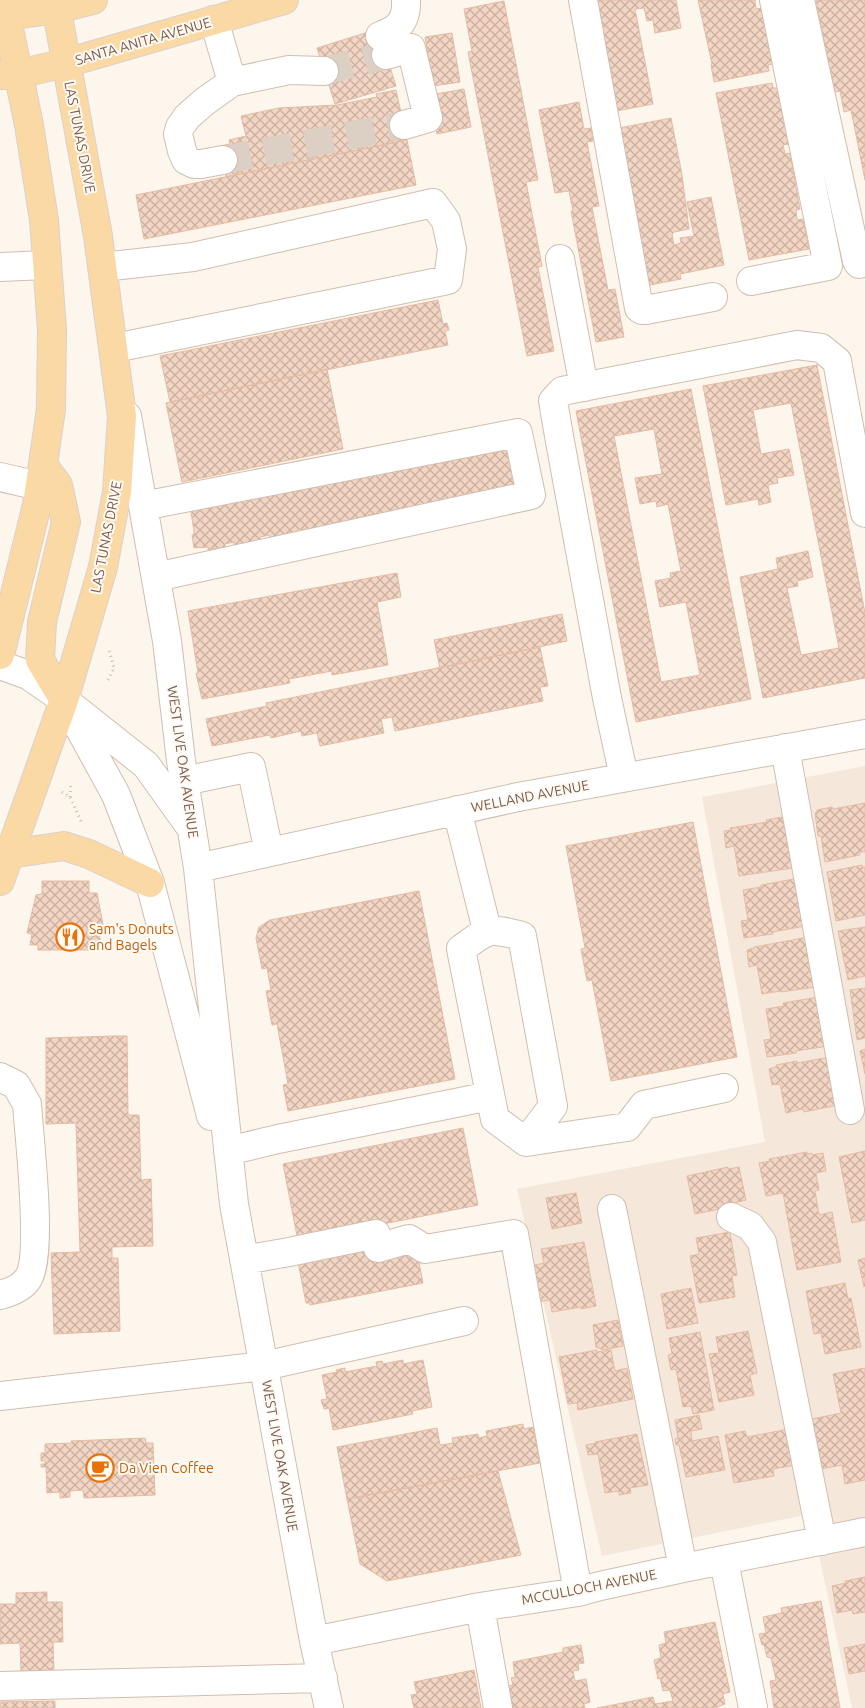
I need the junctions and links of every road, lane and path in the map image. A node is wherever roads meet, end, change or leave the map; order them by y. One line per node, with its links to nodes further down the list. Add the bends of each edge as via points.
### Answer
1 (93, 0): 7 (main road)
2 (284, 0): 9 (main road, SANTA ANITA AVENUE)
3 (406, 0): 14 (street, via 405,16 383,46 411,48 428,118)
4 (583, 0): 22 (street, via 639,308 646,310)
5 (774, 0): 21 (street, via 828,266)
6 (800, 0): 17 (street, via 857,261 859,264)
7 (56, 5): 8 (main road); 10 (main road, LAS TUNAS DRIVE)
8 (3, 11): 12 (main road)
9 (214, 20): 10 (main road, SANTA ANITA AVENUE); 13 (street)
10 (66, 63): 12 (main road, SANTA ANITA AVENUE); 19 (main road, LAS TUNAS DRIVE)
11 (322, 64): 13 (street)
12 (9, 74): 18 (main road, via 29,125)
13 (232, 82): 15 (street, via 187,117 178,134 186,160 194,164)
14 (404, 125)
15 (223, 160)
16 (560, 259): 24 (street)
17 (865, 262)
18 (47, 265): 20 (street); 25 (main road, via 52,330 51,408)
19 (103, 267): 23 (main road, LAS TUNAS DRIVE); 23 (street, via 193,257 432,203 446,221 452,249 448,280)
20 (0, 268)
21 (751, 281)
22 (713, 297)
23 (113, 336): 27 (street, WEST LIVE OAK AVENUE); 32 (main road, LAS TUNAS DRIVE, via 122,416 117,492 103,567)
24 (584, 387): 28 (street, via 798,345 821,348 837,361); 35 (street, via 562,391 553,401)
25 (41, 476): 26 (street); 30 (main road, via 37,506); 32 (main road, via 58,485 66,522 42,622 40,660)
26 (0, 477)
27 (143, 506): 29 (street, WEST LIVE OAK AVENUE); 29 (street, via 518,433 531,495)
28 (865, 513)
29 (156, 578): 36 (street, WEST LIVE OAK AVENUE)
30 (0, 655)
31 (0, 666): 32 (street, WEST LIVE OAK AVENUE, via 28,675)
32 (64, 700): 42 (street, via 146,766); 44 (main road, LAS TUNAS DRIVE); 47 (street, WEST LIVE OAK AVENUE, via 116,794)
33 (865, 734): 34 (street, WELLAND AVENUE)
34 (784, 748): 35 (street, WELLAND AVENUE); 52 (street)
35 (624, 777): 40 (street, WELLAND AVENUE)
36 (184, 781): 42 (street, WEST LIVE OAK AVENUE); 43 (street, via 251,767)
37 (71, 782): 39 (path)
38 (60, 790): 39 (path)
39 (70, 797): 41 (path)
40 (457, 810): 43 (street, WELLAND AVENUE); 48 (street)
41 (82, 823)
42 (192, 828): 45 (street, WEST LIVE OAK AVENUE)
43 (269, 852): 45 (street, WELLAND AVENUE)
44 (8, 854): 46 (main road, LAS TUNAS DRIVE); 47 (main road, via 64,846)
45 (198, 868): 54 (street, WEST LIVE OAK AVENUE)
46 (0, 881)
47 (150, 884): 55 (street, WEST LIVE OAK AVENUE)
48 (487, 930): 51 (street, via 461,949); 53 (street, via 522,936 553,1106)
49 (0, 1077): 59 (street, via 16,1086 27,1104 36,1237 33,1266 27,1280 14,1291)
50 (724, 1088): 53 (street, via 644,1105 627,1127)
51 (490, 1096): 53 (street, via 495,1119); 54 (street)
52 (850, 1110)
53 (526, 1142)
54 (228, 1151): 55 (street, WEST LIVE OAK AVENUE)
55 (234, 1204): 58 (street, WEST LIVE OAK AVENUE)
56 (612, 1209): 66 (street)
57 (731, 1217): 64 (street, via 750,1226 762,1242)
58 (244, 1260): 61 (street, WEST LIVE OAK AVENUE); 67 (street, via 376,1234 378,1248 409,1240 425,1249 514,1234)
59 (0, 1295)
60 (464, 1321): 61 (street)
61 (264, 1366): 62 (street); 69 (street, WEST LIVE OAK AVENUE)
62 (0, 1396)
63 (865, 1532): 64 (street, MCCULLOCH AVENUE)
64 (822, 1541): 65 (street, MCCULLOCH AVENUE)
65 (724, 1561): 66 (street, MCCULLOCH AVENUE); 74 (street)
66 (683, 1568): 67 (street, MCCULLOCH AVENUE)
67 (578, 1592): 68 (street, MCCULLOCH AVENUE)
68 (480, 1607): 69 (street, MCCULLOCH AVENUE); 73 (street)
69 (314, 1641): 70 (street, WEST LIVE OAK AVENUE)
70 (324, 1678): 71 (street); 72 (street, WEST LIVE OAK AVENUE)
71 (0, 1686)
72 (329, 1708)
73 (498, 1708)
74 (753, 1708)

